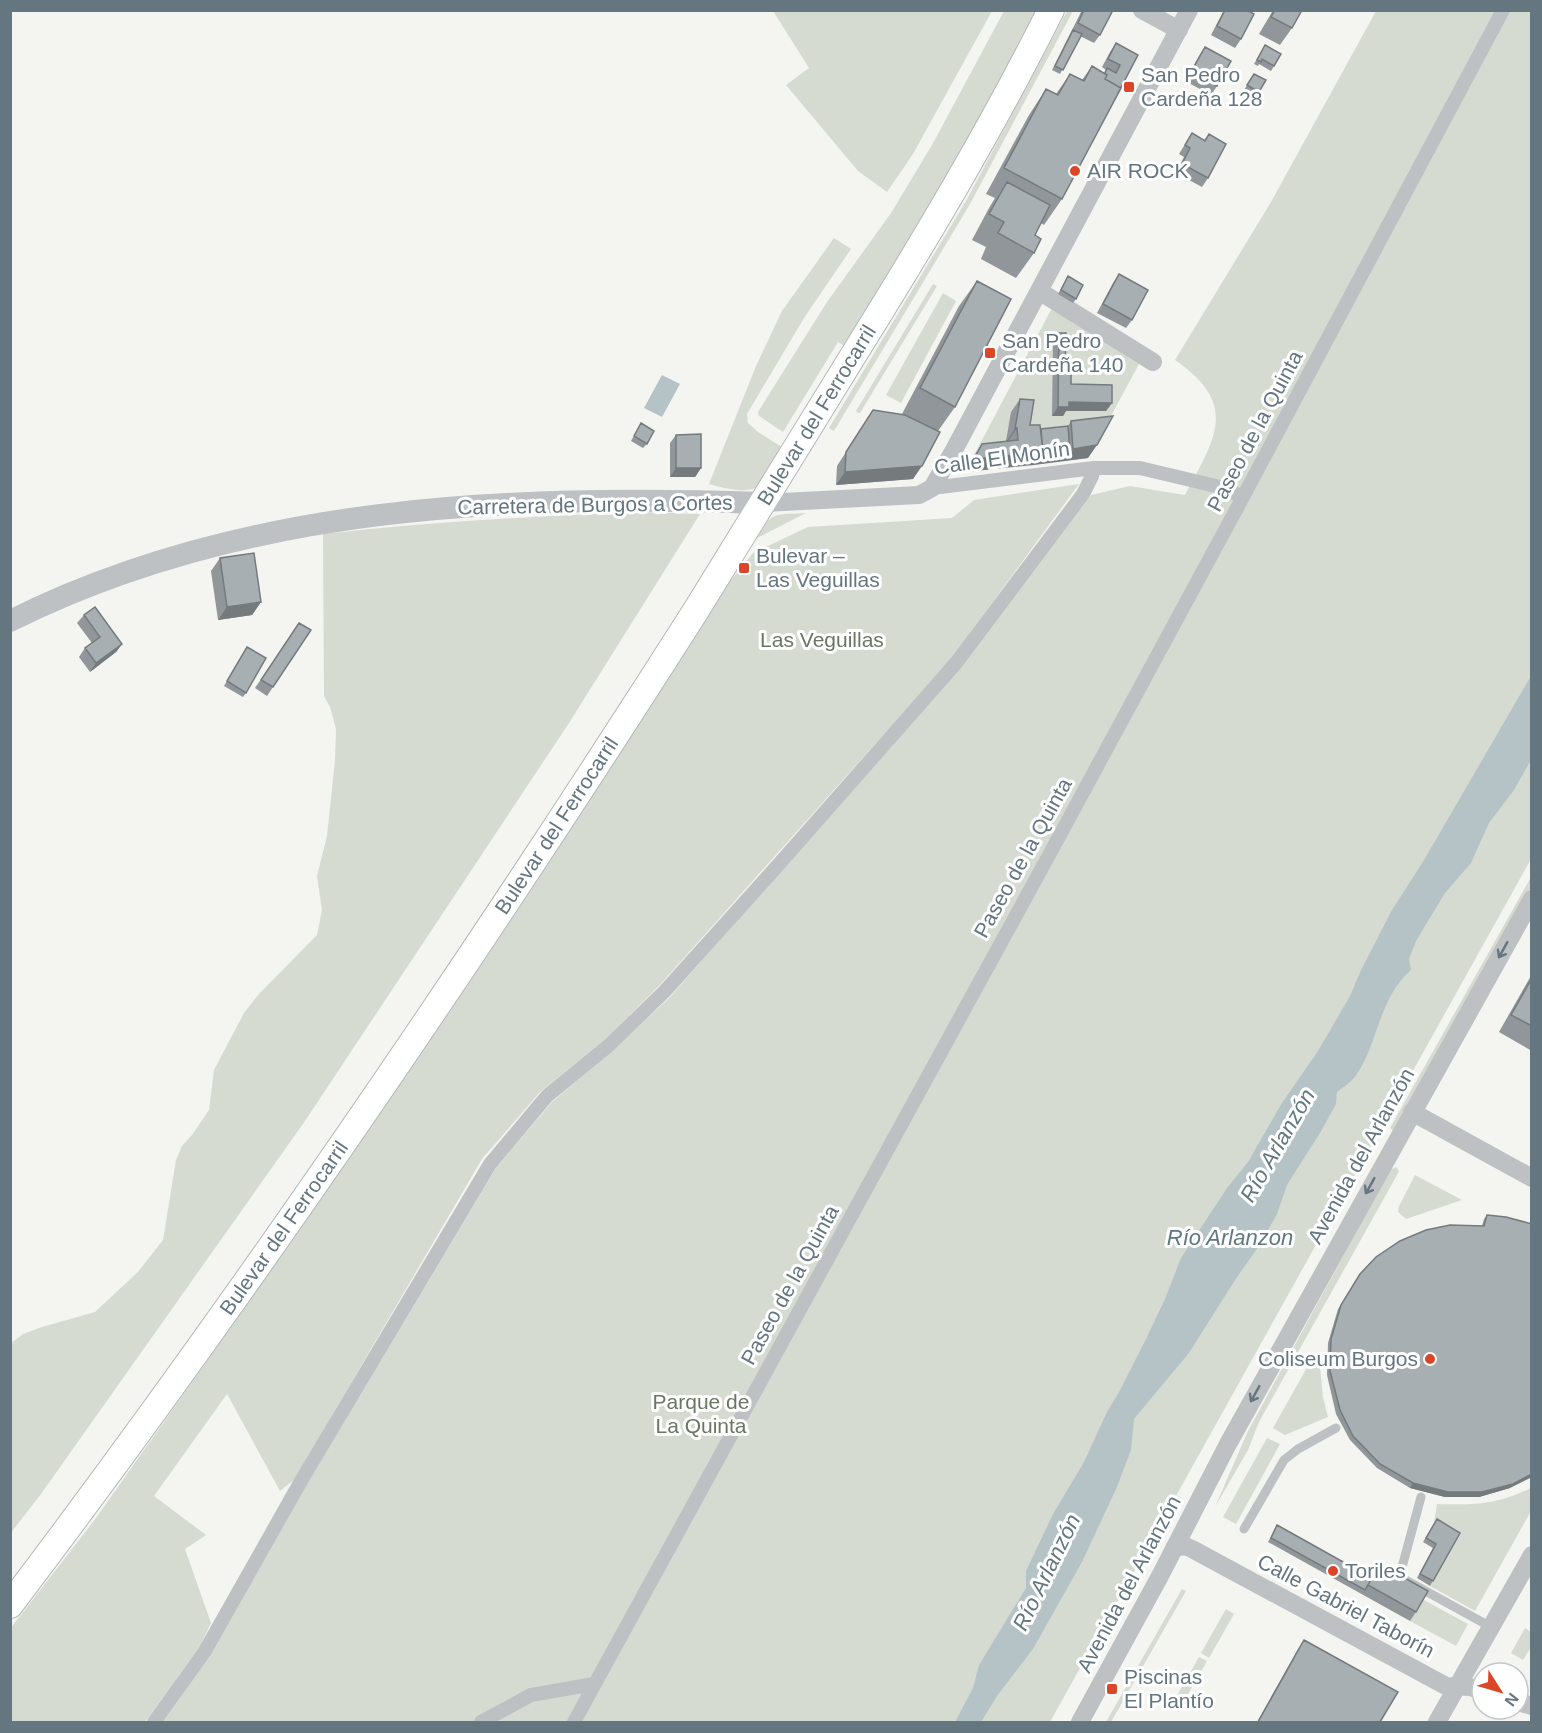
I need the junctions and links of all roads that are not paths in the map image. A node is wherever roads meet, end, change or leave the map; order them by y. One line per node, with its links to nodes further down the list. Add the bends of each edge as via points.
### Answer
1 (1051, 10): 11 (main road, Bulevar del Ferrocarril, via 939,216)
2 (1142, 10): 5 (street)
3 (1189, 10): 5 (street)
4 (1503, 10): 10 (street, Paseo de la Quinta)
5 (1179, 30): 6 (street)
6 (1039, 291): 7 (street); 9 (street)
7 (1153, 362)
8 (1094, 468): 9 (street, Calle El Monín); 10 (street, Calle El Monín, via 1140,468 1220,487); 26 (street, via 1083,494 956,663 664,992 608,1046 547,1096 490,1164 205,1650)
9 (932, 488): 11 (street, Calle El Monín, via 919,495)
10 (1243, 497): 23 (street, Paseo de la Quinta)
11 (764, 503): 12 (street, Carretera de Burgos a Cortes, via 573,501 364,516 210,546 125,573); 21 (main road, Bulevar del Ferrocarril, via 610,745 402,1058 214,1329)
12 (10, 621)
13 (1532, 899): 14 (street, Avenida del Arlanzón, one-way to 14)
14 (1412, 1112): 15 (street); 19 (street, Avenida del Arlanzón, one-way to 19, via 1228,1444)
15 (1532, 1178)
16 (1336, 1428): 18 (lane, via 1284,1460)
17 (1421, 1497): 22 (lane, via 1402,1578)
18 (1244, 1529)
19 (1183, 1549): 24 (street, Calle Gabriel Taborín, via 1446,1686); 29 (street, Avenida del Arlanzón, via 1160,1576)
20 (1532, 1555): 22 (street)
21 (10, 1605)
22 (1491, 1628): 24 (street)
23 (594, 1684): 27 (street, via 531,1695); 28 (street, Paseo de la Quinta)
24 (1457, 1686): 25 (street, Calle Gabriel Taborín); 30 (street)
25 (1470, 1689)
26 (154, 1722)
27 (482, 1722)
28 (574, 1722)
29 (1080, 1722)
30 (1437, 1722)

